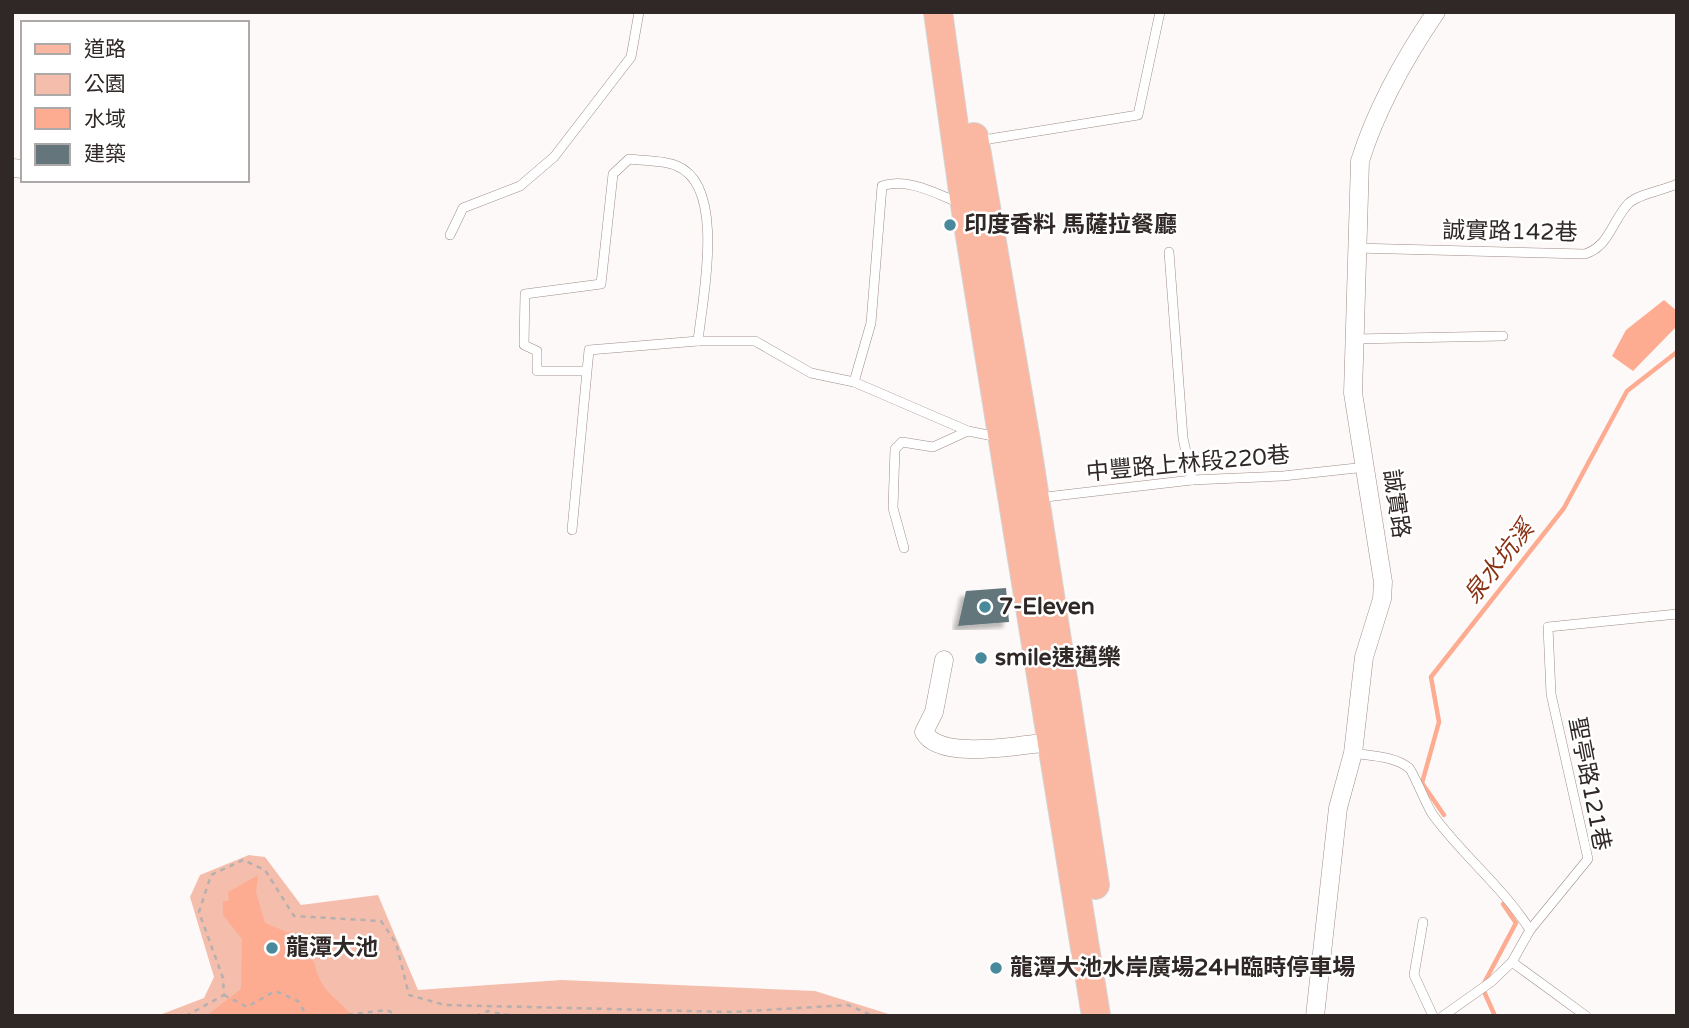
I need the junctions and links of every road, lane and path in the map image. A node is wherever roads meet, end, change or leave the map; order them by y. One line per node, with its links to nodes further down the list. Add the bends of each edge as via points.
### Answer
1 (639, 12): 9 (lane, via 631,57 554,158 520,186 463,208)
2 (937, 12): 8 (main road)
3 (957, 12): 6 (main road)
4 (1160, 12): 6 (lane, via 1138,115)
5 (1436, 12): 10 (street, 誠實路, via 1371,126 1360,161)
6 (975, 141): 18 (main road)
7 (1677, 184): 10 (lane, 誠實路142巷, via 1630,202 1596,251 1586,254)
8 (965, 205): 16 (lane, via 920,187 891,182 882,186 872,323); 18 (main road)
9 (450, 235)
10 (1355, 248): 13 (street, 誠實路)
11 (1169, 252): 20 (lane, via 1183,438)
12 (1503, 336): 13 (lane)
13 (1354, 339): 19 (street, 誠實路, via 1353,393)
14 (698, 341): 15 (lane, via 589,350); 15 (lane, via 710,236 705,208 692,178 678,166 629,159 613,174 601,284 525,294 524,345 537,351 537,371); 16 (lane, via 755,341 811,373)
15 (586, 370): 22 (lane)
16 (854, 382): 17 (lane)
17 (968, 431): 18 (lane); 23 (lane, via 933,447 902,442 895,449 893,508)
18 (1015, 440): 21 (main road)
19 (1366, 467): 20 (lane, 中豐路上林段220巷); 27 (street, 誠實路, via 1382,590 1364,657)
20 (1192, 480): 21 (lane, 中豐路上林段220巷)
21 (1023, 500): 26 (main road); 41 (main road)
22 (572, 530)
23 (904, 548)
24 (1677, 614): 29 (lane, 聖亭路121巷, via 1548,627 1551,694 1588,859)
25 (944, 660): 26 (street, via 934,712 924,732 927,738 951,750)
26 (1052, 742): 40 (main road)
27 (1353, 753): 29 (lane, via 1398,761 1412,770 1419,794 1435,818 1512,901); 42 (street, 誠實路, via 1338,808)
28 (1423, 922): 43 (lane, via 1414,975)
29 (1530, 930): 30 (lane, 聖亭路121巷)
30 (1512, 962): 44 (lane, 聖亭路121巷); 45 (lane)
31 (224, 995): 32 (path, via 223,978 199,912 211,875 243,860 265,870 294,916 381,921 396,943 410,995 445,1005); 33 (path); 34 (path, via 247,1006 275,991 299,1001)
32 (732, 1014): 39 (path, via 848,1005)
33 (186, 1016)
34 (307, 1016)
35 (338, 1016): 36 (path, via 387,1010)
36 (399, 1016)
37 (476, 1016): 38 (path, via 488,1011)
38 (513, 1016)
39 (873, 1016)
40 (1096, 1016)
41 (1115, 1016)
42 (1315, 1016)
43 (1433, 1016)
44 (1443, 1016)
45 (1586, 1016)

